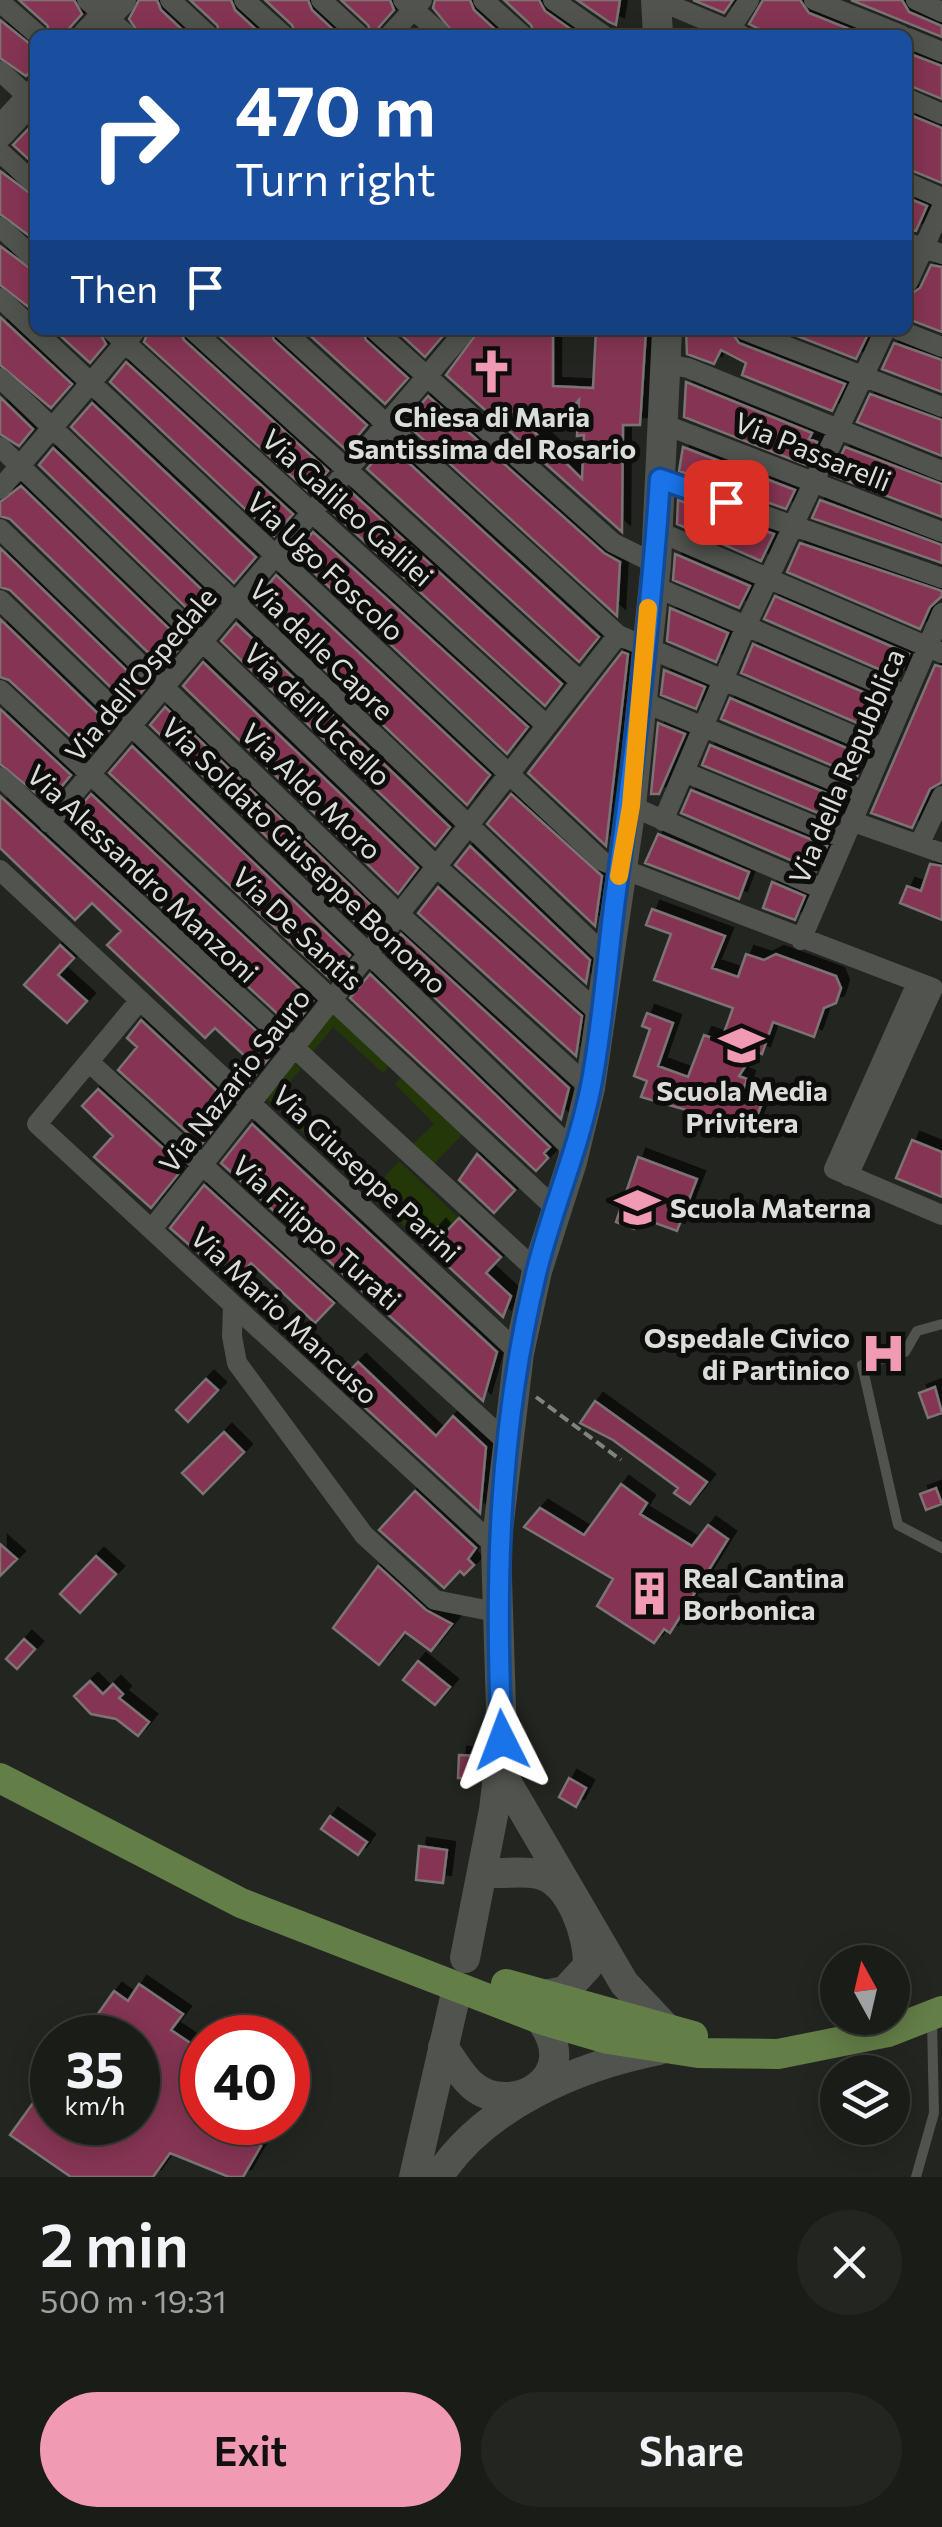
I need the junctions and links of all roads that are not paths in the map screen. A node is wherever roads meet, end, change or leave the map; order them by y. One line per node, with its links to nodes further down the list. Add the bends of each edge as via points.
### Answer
1 (170, 0): 14 (street)
2 (244, 0): 15 (street)
3 (321, 0): 16 (street)
4 (483, 0): 19 (street)
5 (554, 0): 20 (street)
6 (657, 0): 21 (street); 22 (street)
7 (749, 0): 23 (street)
8 (814, 0): 24 (street)
9 (916, 0): 12 (street)
10 (0, 2): 13 (street)
11 (412, 3): 17 (street); 18 (street)
12 (942, 12)
13 (32, 30)
14 (203, 30)
15 (277, 30)
16 (354, 30)
17 (393, 30)
18 (437, 30)
19 (516, 30)
20 (596, 30)
21 (658, 30)
22 (725, 30)
23 (734, 30)
24 (889, 30)
25 (912, 39): 26 (street)
26 (942, 52)
27 (0, 71): 28 (street)
28 (30, 96)
29 (912, 101): 31 (street)
30 (30, 103): 32 (street)
31 (942, 114)
32 (0, 132)
33 (0, 152): 34 (street)
34 (30, 179)
35 (912, 185): 36 (street)
36 (942, 198)
37 (942, 207): 39 (street)
38 (0, 227): 40 (street)
39 (924, 248): 41 (street)
40 (30, 255)
41 (912, 274)
42 (0, 298): 43 (street, Via Ugo Foscolo)
43 (30, 326)
44 (40, 335): 60 (street, Via Ugo Foscolo)
45 (123, 335): 60 (street)
46 (125, 335): 73 (street, Via Galileo Galilei)
47 (199, 335): 68 (street)
48 (288, 335): 62 (street)
49 (380, 335): 57 (street)
50 (461, 335): 57 (street, Via dell'Ospedale)
51 (667, 335): 56 (street)
52 (756, 335): 58 (street)
53 (882, 335): 58 (street)
54 (912, 335): 55 (street)
55 (942, 347)
56 (667, 364): 63 (street); 65 (street)
57 (427, 376): 62 (street, Via dell'Ospedale); 79 (street)
58 (861, 377): 61 (street); 65 (street)
59 (0, 378): 64 (street, Via delle Capre)
60 (93, 384): 64 (street); 78 (street, Via Ugo Foscolo)
61 (942, 408)
62 (386, 424): 68 (street, Via dell'Ospedale); 86 (street)
63 (663, 424): 70 (street); 71 (street, Via Passarelli)
64 (51, 429): 67 (street); 83 (street, Via delle Capre)
65 (836, 431): 69 (street); 71 (street)
66 (0, 448): 67 (street, Via dell'Uccello)
67 (19, 466): 72 (street); 87 (street, Via dell'Uccello)
68 (349, 470): 73 (street, Via dell'Ospedale); 90 (street)
69 (942, 472)
70 (660, 479): 74 (street); 76 (street)
71 (812, 482): 74 (street); 77 (street, Via Passarelli)
72 (0, 489)
73 (313, 512): 78 (street, Via dell'Ospedale); 96 (street, Via Galileo Galilei)
74 (792, 525): 80 (street); 81 (street)
75 (0, 529): 91 (street, Via Aldo Moro)
76 (656, 530): 79 (street); 81 (street)
77 (942, 532)
78 (276, 557): 83 (street, Via dell'Ospedale); 101 (street, Via Ugo Foscolo)
79 (654, 575): 85 (street); 86 (street)
80 (942, 578)
81 (768, 579): 85 (street); 88 (street)
82 (0, 600): 95 (street, Via Soldato Giuseppe Bonomo)
83 (235, 603): 87 (street, Via dell'Ospedale); 108 (street, Via delle Capre)
84 (942, 613): 88 (street, Via della Repubblica)
85 (746, 626): 89 (street); 93 (street)
86 (632, 640): 89 (street); 90 (street, Via Nazario Sauro); 94 (street)
87 (204, 642): 91 (street, Via dell'Ospedale); 112 (street, Via dell'Uccello)
88 (934, 650): 93 (street, Via della Repubblica)
89 (723, 680): 97 (street); 98 (street)
90 (581, 682): 96 (street, Via Nazario Sauro)
91 (166, 686): 95 (street, Via dell'Ospedale); 116 (street, Via Aldo Moro)
92 (0, 690): 100 (street, Via De Santis)
93 (905, 695): 98 (street, Via della Repubblica)
94 (641, 701): 97 (street); 105 (street)
95 (132, 726): 100 (street, Via dell'Ospedale); 118 (street, Via Soldato Giuseppe Bonomo)
96 (546, 726): 101 (street, Via Nazario Sauro)
97 (703, 727): 99 (street); 103 (street)
98 (882, 748): 103 (street, Via della Repubblica)
99 (684, 772): 106 (street); 109 (street)
100 (91, 774): 107 (street, Via dell'Ospedale); 120 (street, Via De Santis)
101 (508, 774): 108 (street, Via Nazario Sauro); 113 (street, Via Ugo Foscolo, via 602,861)
102 (0, 777): 107 (street, Via Alessandro Manzoni)
103 (863, 793): 109 (street, Via della Repubblica)
104 (942, 796): 110 (street)
105 (631, 806): 106 (street); 113 (street)
106 (663, 822): 115 (street)
107 (49, 824): 123 (street, Via Alessandro Manzoni)
108 (468, 826): 112 (street, Via Nazario Sauro); 119 (street, Via delle Capre)
109 (847, 829): 110 (street); 115 (street, Via della Repubblica)
110 (919, 845): 111 (street)
111 (942, 853)
112 (438, 868): 116 (street, Via Nazario Sauro); 122 (street, Via dell'Uccello)
113 (620, 868): 117 (street, Via Ugo Foscolo); 119 (street)
114 (0, 870): 121 (street, Via Giuseppe Parini)
115 (822, 890): 117 (street, Via della Repubblica)
116 (401, 916): 118 (street, Via Nazario Sauro); 125 (street, Via Aldo Moro)
117 (800, 940): 130 (street, Via Ugo Foscolo, via 925,986 834,1169)
118 (370, 955): 120 (street, Via Nazario Sauro); 127 (street, Via Soldato Giuseppe Bonomo)
119 (608, 958): 122 (street)
120 (333, 998): 123 (street, Via Nazario Sauro); 129 (street, Via De Santis)
121 (140, 1000): 124 (street); 126 (street, Via Giuseppe Parini)
122 (601, 1015): 125 (street)
123 (293, 1049): 126 (street, Via Nazario Sauro); 132 (street, Via Alessandro Manzoni)
124 (89, 1062): 128 (street, Via Filippo Turati); 131 (street, Via Mario Mancuso, via 37,1124)
125 (590, 1088): 127 (street)
126 (252, 1103): 128 (street, Via Nazario Sauro); 135 (street, Via Giuseppe Parini)
127 (573, 1150): 129 (street)
128 (202, 1165): 131 (street, Via Nazario Sauro); 136 (street, Via Filippo Turati)
129 (556, 1210): 132 (street)
130 (942, 1215)
131 (152, 1229): 133 (street, Via Mario Mancuso)
132 (536, 1271): 135 (street)
133 (233, 1304): 137 (street, Via Mario Mancuso); 139 (street, via 237,1363 364,1535 434,1600)
134 (942, 1324): 138 (lane, via 918,1331 906,1352 862,1365 898,1525)
135 (518, 1368): 136 (street)
136 (508, 1443): 137 (street)
137 (496, 1547): 139 (street)
138 (942, 1548)
139 (496, 1612): 142 (street, via 499,1770)
140 (0, 1758): 147 (main road, via 285,1903)
141 (0, 1778): 147 (main road, via 241,1904)
142 (506, 1808): 143 (street); 150 (street)
143 (483, 1872): 144 (street); 147 (street, via 546,1876 584,1930 588,1966)
144 (464, 1958)
145 (456, 1993): 151 (street)
146 (939, 2006): 148 (main road); 150 (main road, via 869,2037 778,2054); 155 (lane, via 934,2113)
147 (540, 2007): 150 (main road); 152 (street, via 558,2054 546,2079 503,2098)
148 (910, 2009)
149 (820, 2028): 150 (main road)
150 (664, 2040): 154 (street, via 496,2116)
151 (443, 2047): 152 (street); 153 (street)
152 (472, 2086): 153 (street)
153 (433, 2092): 154 (street)
154 (429, 2169)
155 (916, 2177)

